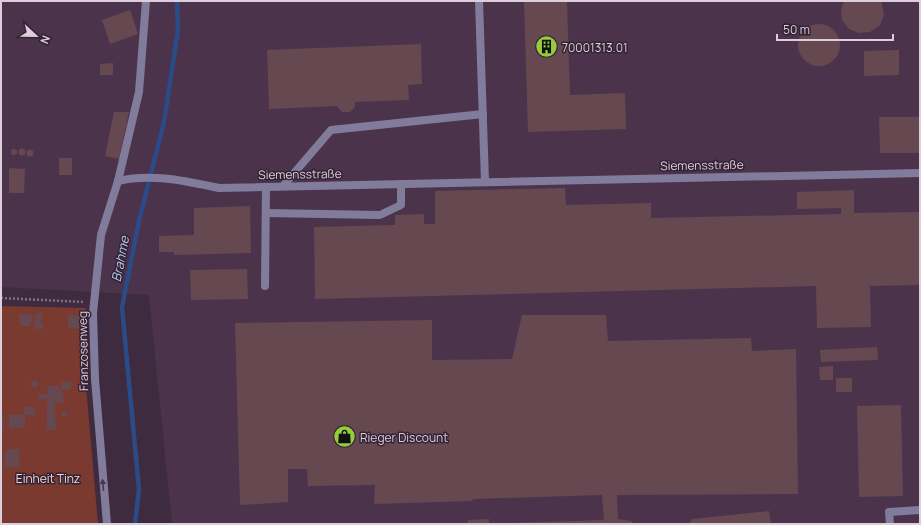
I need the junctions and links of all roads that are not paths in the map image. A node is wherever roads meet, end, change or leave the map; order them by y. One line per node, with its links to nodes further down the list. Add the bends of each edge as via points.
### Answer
1 (146, 1): 5 (street, Franzosenweg, via 139,92)
2 (479, 1): 3 (street)
3 (483, 114): 6 (street); 8 (street, via 331,130)
4 (920, 172): 6 (street, Siemensstraße)
5 (118, 181): 9 (street, Siemensstraße, via 129,178 166,178 219,188); 13 (street, Franzosenweg, one-way to 5, via 95,379 93,313 101,235)
6 (485, 182): 7 (street, Siemensstraße)
7 (401, 184): 8 (street, Siemensstraße); 10 (street, via 401,205 380,215)
8 (284, 186): 9 (street, Siemensstraße)
9 (266, 187): 10 (street)
10 (266, 213): 11 (street)
11 (265, 286)
12 (920, 510): 14 (street, via 889,512)
13 (107, 524)
14 (890, 524)

